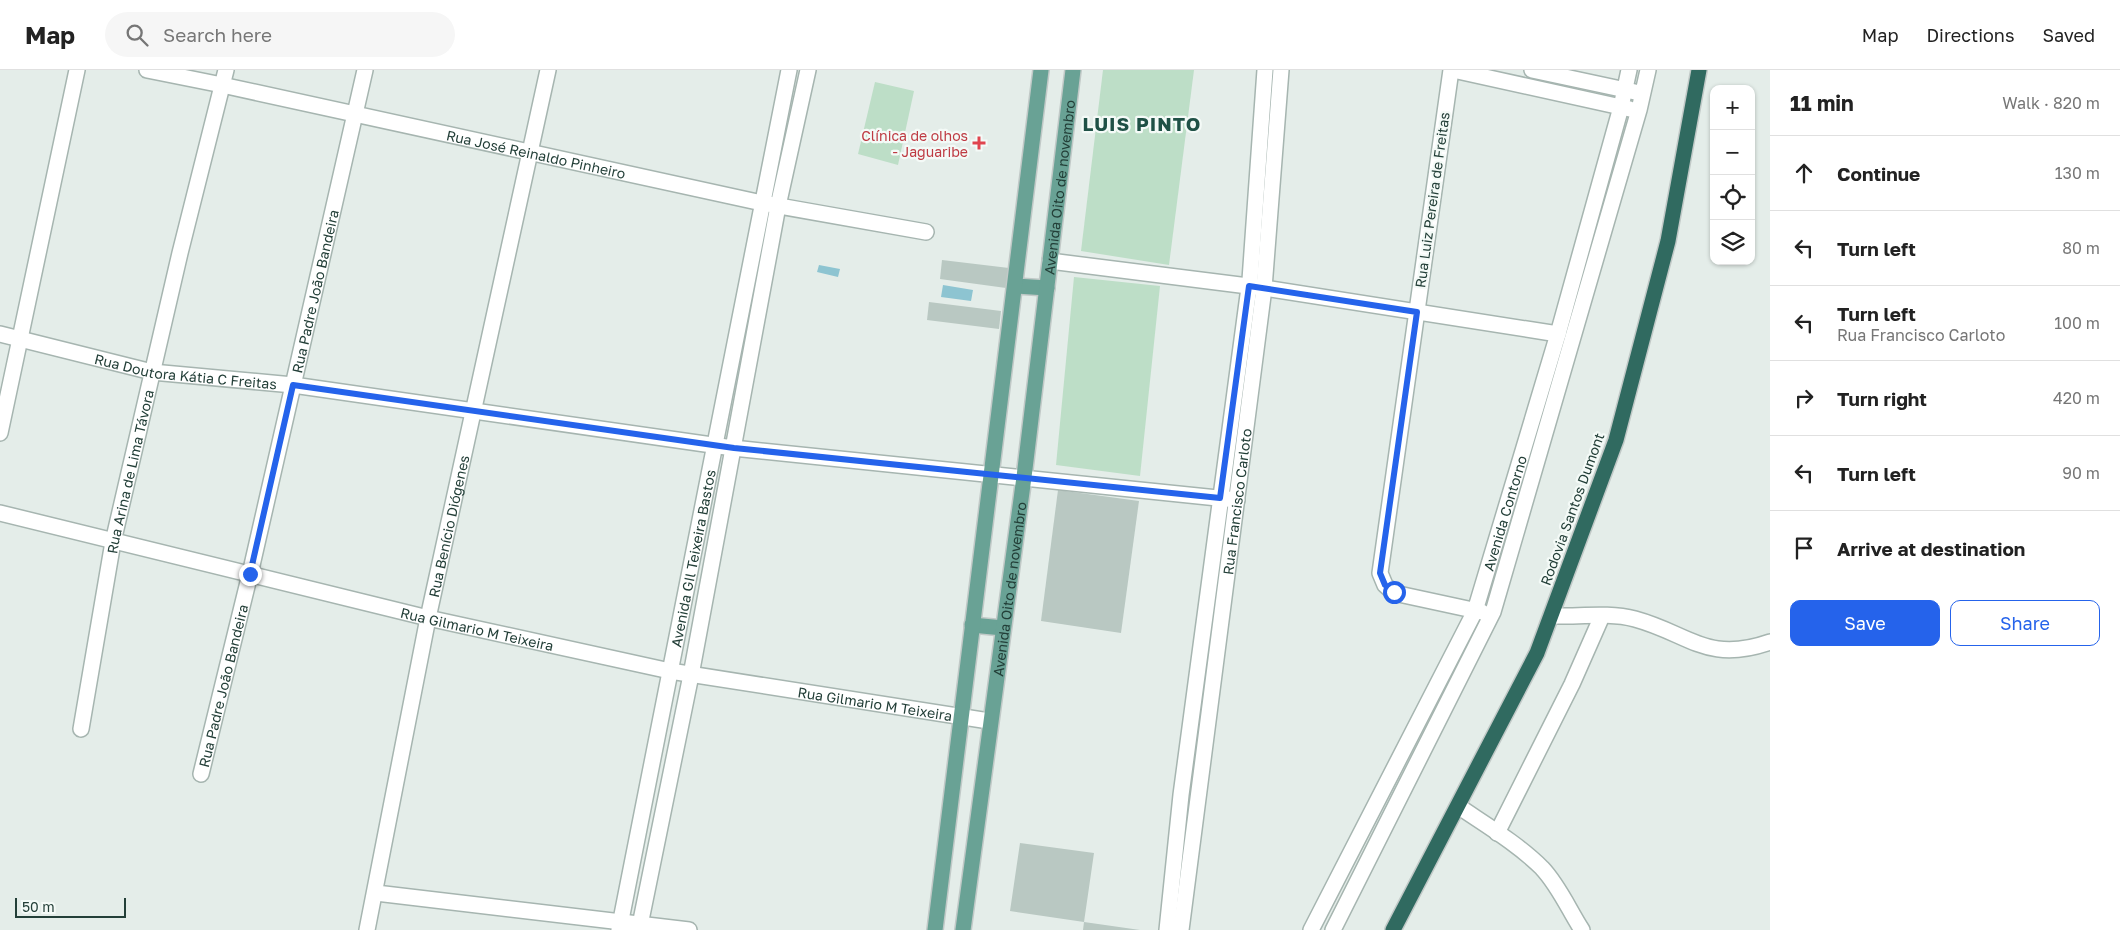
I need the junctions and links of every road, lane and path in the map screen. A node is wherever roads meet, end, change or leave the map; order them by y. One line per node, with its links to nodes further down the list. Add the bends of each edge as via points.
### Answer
1 (77, 70): 35 (street)
2 (147, 70): 16 (street, Rua José Reinaldo Pinheiro)
3 (365, 70): 21 (street, Rua Padre João Bandeira)
4 (548, 70): 22 (street, Rua Benício Diógenes)
5 (789, 70): 23 (street, Avenida GIl Teixeira Bastos)
6 (808, 70): 24 (street, Avenida GIl Teixeira Bastos)
7 (1041, 70): 27 (main road)
8 (1073, 70): 26 (main road, Avenida Oito de novembro)
9 (1265, 70): 28 (street, Rua Francisco Carloto)
10 (1280, 70): 28 (street, Rua Francisco Carloto)
11 (1452, 70): 19 (street); 32 (street, Rua Luiz Pereira de Freitas)
12 (1532, 70): 17 (street)
13 (1629, 70): 17 (street, Avenida Contorno)
14 (1648, 70): 18 (street, Avenida Contorno)
15 (1699, 70): 53 (highway, Rodovia Santos Dumont, via 1668,242 1616,440)
16 (224, 77): 21 (street, Rua José Reinaldo Pinheiro); 36 (street, Rua Arina de Lima Távora)
17 (1626, 90): 18 (street); 19 (street, Avenida Contorno)
18 (1644, 93): 20 (street, Avenida Contorno)
19 (1621, 107): 20 (street); 34 (street, Avenida Contorno)
20 (1639, 110): 52 (street, Avenida Contorno)
21 (355, 114): 22 (street, Rua José Reinaldo Pinheiro); 37 (street, Rua Padre João Bandeira)
22 (530, 152): 23 (street, Rua José Reinaldo Pinheiro); 40 (street, Rua Benício Diógenes)
23 (762, 203): 24 (street, Rua José Reinaldo Pinheiro); 30 (street, Avenida GIl Teixeira Bastos)
24 (778, 206): 25 (street, Rua José Reinaldo Pinheiro); 31 (street, Avenida GIl Teixeira Bastos)
25 (926, 232)
26 (1050, 261): 28 (street); 29 (main road, Avenida Oito de novembro)
27 (1015, 286): 29 (main road); 44 (main road)
28 (1256, 287): 32 (street); 38 (street, Rua Francisco Carloto); 39 (street, Rua Francisco Carloto)
29 (1047, 288): 45 (main road, Avenida Oito de novembro)
30 (743, 306): 31 (street); 42 (street, Avenida GIl Teixeira Bastos)
31 (760, 309): 43 (street, Avenida GIl Teixeira Bastos)
32 (1417, 312): 34 (street); 51 (street, Rua Luiz Pereira de Freitas, via 1380,573 1385,585 1394,592)
33 (0, 334): 35 (street, Rua Doutora Kátia C Freitas)
34 (1558, 334): 51 (street, Avenida Contorno)
35 (20, 339): 36 (street, Rua Doutora Kátia C Freitas); 41 (street)
36 (152, 372): 37 (street, Rua Doutora Kátia C Freitas); 49 (street, Rua Arina de Lima Távora)
37 (293, 385): 40 (street, Rua Doutora Kátia C Freitas); 50 (street, Rua Padre João Bandeira)
38 (1234, 396): 39 (street); 46 (street, Rua Francisco Carloto)
39 (1250, 398): 47 (street, Rua Francisco Carloto)
40 (473, 412): 42 (street, Rua Doutora Kátia C Freitas); 55 (street, Rua Benício Diógenes)
41 (0, 432)
42 (715, 444): 43 (street, Rua Doutora Kátia C Freitas); 59 (street, Avenida GIl Teixeira Bastos)
43 (734, 448): 44 (street, Rua Doutora Kátia C Freitas); 60 (street, Avenida GIl Teixeira Bastos)
44 (992, 476): 45 (street, Rua Doutora Kátia C Freitas); 56 (main road)
45 (1024, 478): 46 (street, Rua Doutora Kátia C Freitas); 57 (main road, Avenida Oito de novembro)
46 (1220, 498): 47 (street, Rua Doutora Kátia C Freitas); 64 (street, Rua Francisco Carloto)
47 (1237, 500): 65 (street, Rua Francisco Carloto)
48 (0, 513): 49 (street, Rua Gilmario M Teixeira)
49 (113, 542): 50 (street, Rua Gilmario M Teixeira); 63 (street, Rua Arina de Lima Távora)
50 (250, 574): 55 (street, Rua Gilmario M Teixeira); 66 (street, Rua Padre João Bandeira)
51 (1474, 611): 52 (street); 82 (street, Avenida Contorno)
52 (1493, 612): 83 (street, Avenida Contorno)
53 (1551, 616): 54 (street); 67 (highway, Rodovia Santos Dumont, via 1537,652)
54 (1602, 616): 58 (street, via 1635,619 1694,644 1726,652); 68 (street, via 1572,684)
55 (428, 618): 59 (street, Rua Gilmario M Teixeira); 73 (street, Rua Benício Diógenes)
56 (972, 625): 57 (main road); 61 (main road)
57 (1003, 628): 62 (main road, Avenida Oito de novembro)
58 (1770, 642)
59 (670, 671): 60 (street, Rua Gilmario M Teixeira); 74 (street, Avenida GIl Teixeira Bastos)
60 (691, 675): 61 (street, Rua Gilmario M Teixeira); 75 (street, Avenida GIl Teixeira Bastos)
61 (960, 717): 62 (street, Rua Gilmario M Teixeira); 71 (main road)
62 (989, 721): 72 (main road, Avenida Oito de novembro)
63 (81, 728)
64 (1188, 743): 65 (street); 69 (street, Rua Francisco Carloto)
65 (1206, 746): 70 (street, Rua Francisco Carloto)
66 (201, 774)
67 (1458, 806): 68 (street); 84 (highway, Rodovia Santos Dumont)
68 (1497, 833): 85 (street, via 1543,869)
69 (1173, 868): 70 (street); 80 (street, Rua Francisco Carloto)
70 (1189, 869): 81 (street, Rua Francisco Carloto)
71 (940, 880): 72 (main road); 78 (main road)
72 (968, 884): 79 (main road, Avenida Oito de novembro)
73 (376, 893): 74 (street); 76 (street, Rua Benício Diógenes)
74 (620, 926): 75 (street)
75 (639, 927): 77 (street)
76 (367, 930)
77 (689, 930)
78 (935, 930)
79 (962, 930)
80 (1167, 930)
81 (1181, 930)
82 (1311, 930)
83 (1333, 930)
84 (1393, 930)
85 (1582, 930)

